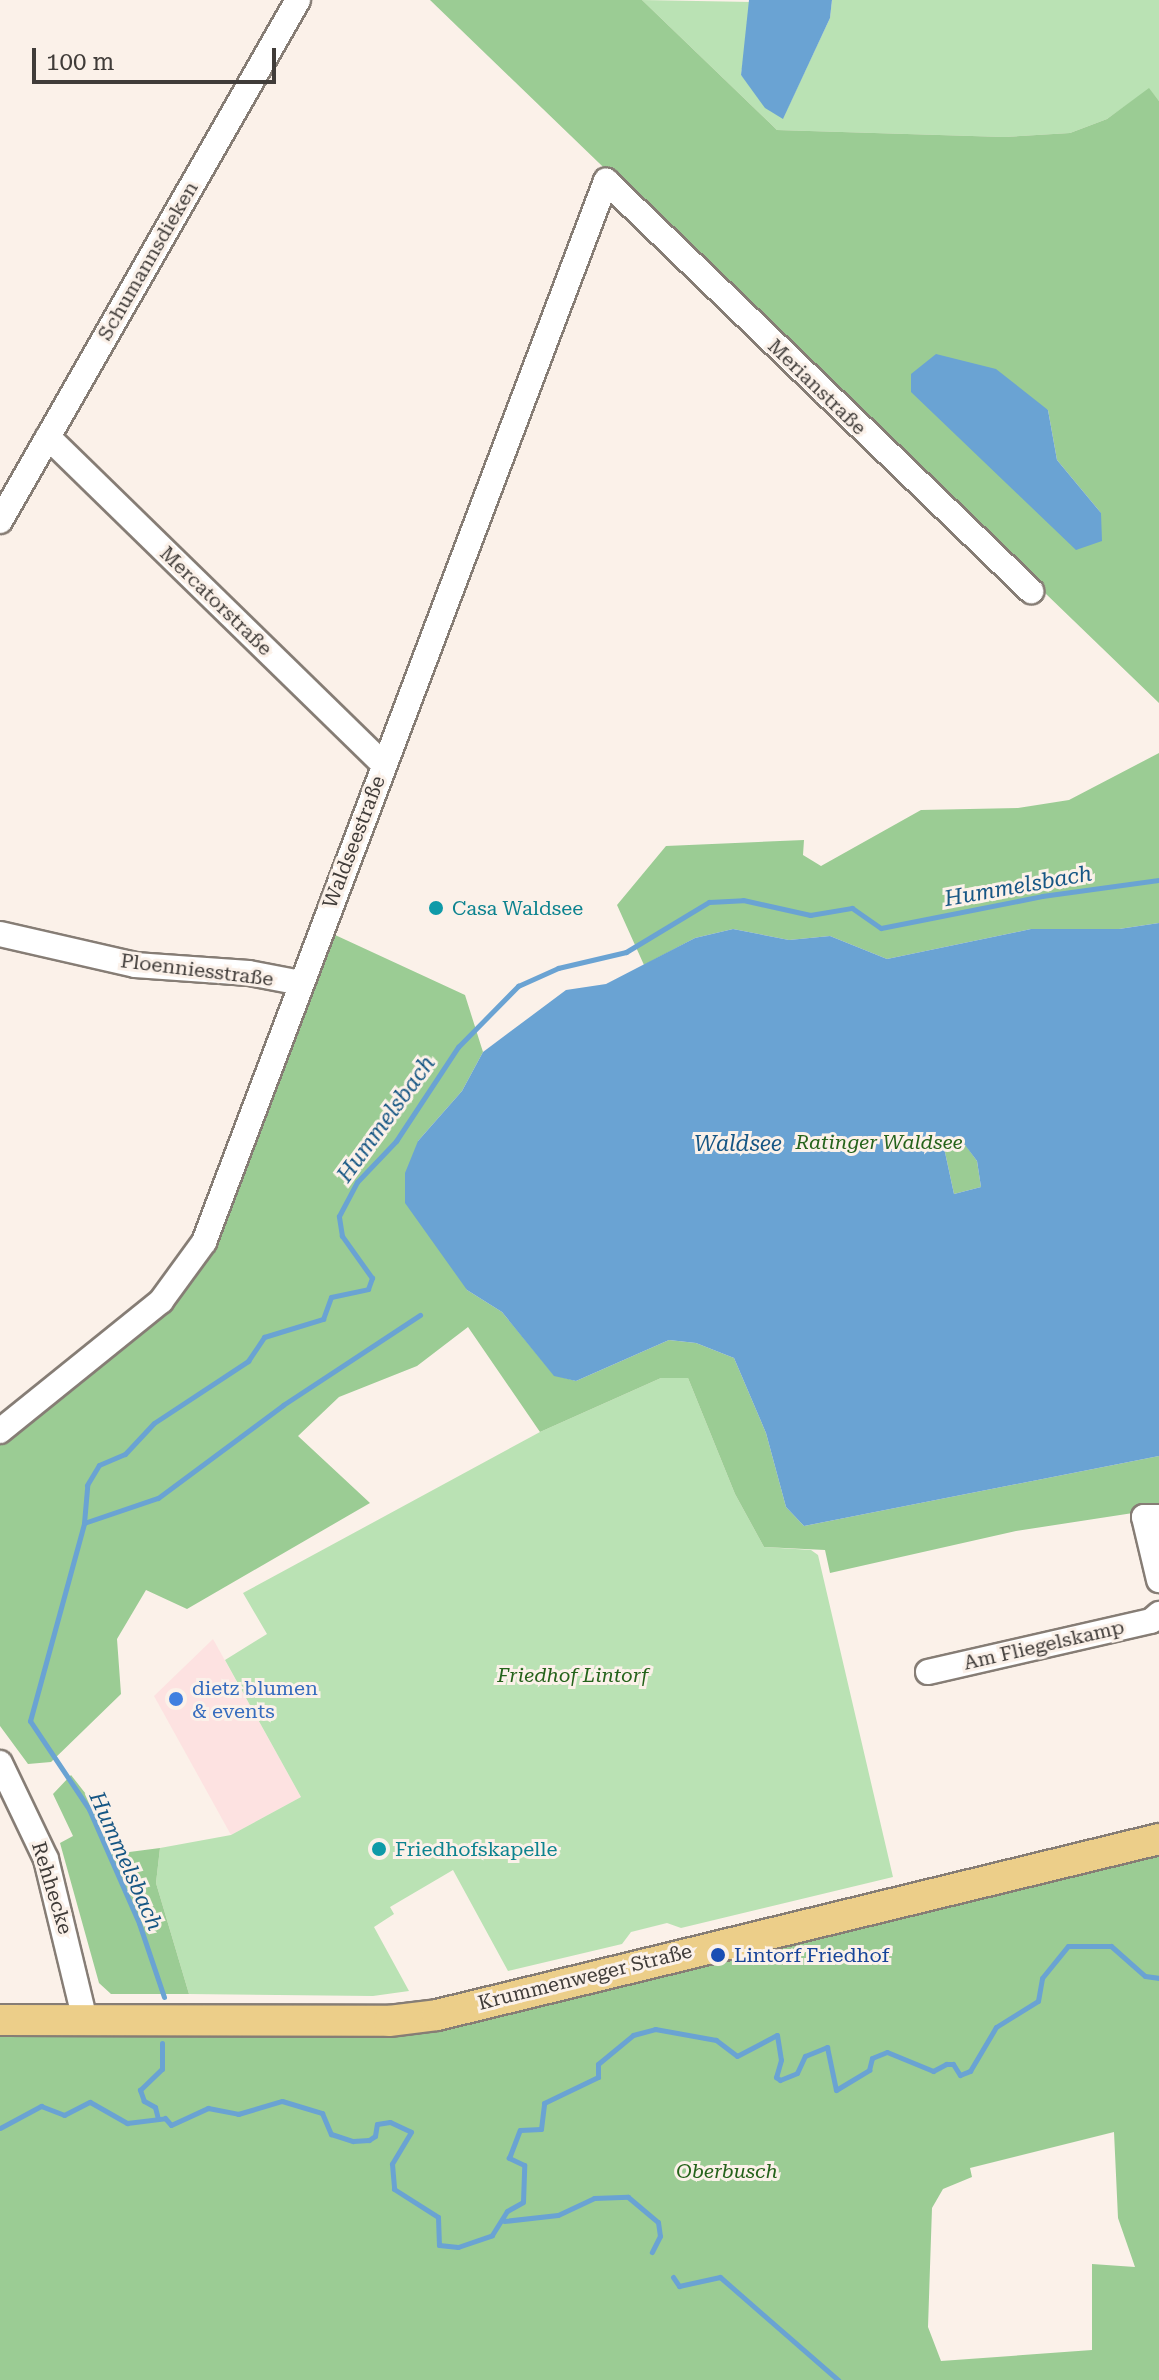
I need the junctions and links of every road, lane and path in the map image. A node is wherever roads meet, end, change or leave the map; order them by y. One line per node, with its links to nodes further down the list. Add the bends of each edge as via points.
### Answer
1 (298, 0): 3 (street, Schumannsdieken)
2 (606, 181): 5 (street, Merianstraße); 6 (street, Waldseestraße)
3 (48, 437): 4 (street, Schumannsdieken); 6 (street, Mercatorstraße)
4 (0, 521)
5 (1031, 591)
6 (383, 764): 8 (street, Waldseestraße)
7 (0, 934): 8 (street, Ploenniesstraße, via 135,965 249,973)
8 (301, 983): 9 (street, Waldseestraße, via 204,1242 185,1274 161,1301)
9 (0, 1431)
10 (1159, 1517): 11 (street, via 1144,1517)
11 (1159, 1580)
12 (1159, 1614): 13 (street, Am Fliegelskamp, via 1151,1621)
13 (928, 1672)
14 (0, 1763): 17 (street, Rehhecke, via 46,1859)
15 (1159, 1839): 17 (main road, Krummenweger Straße, via 437,2015 389,2021)
16 (0, 2020): 17 (main road, Krummenweger Straße)
17 (85, 2020)

